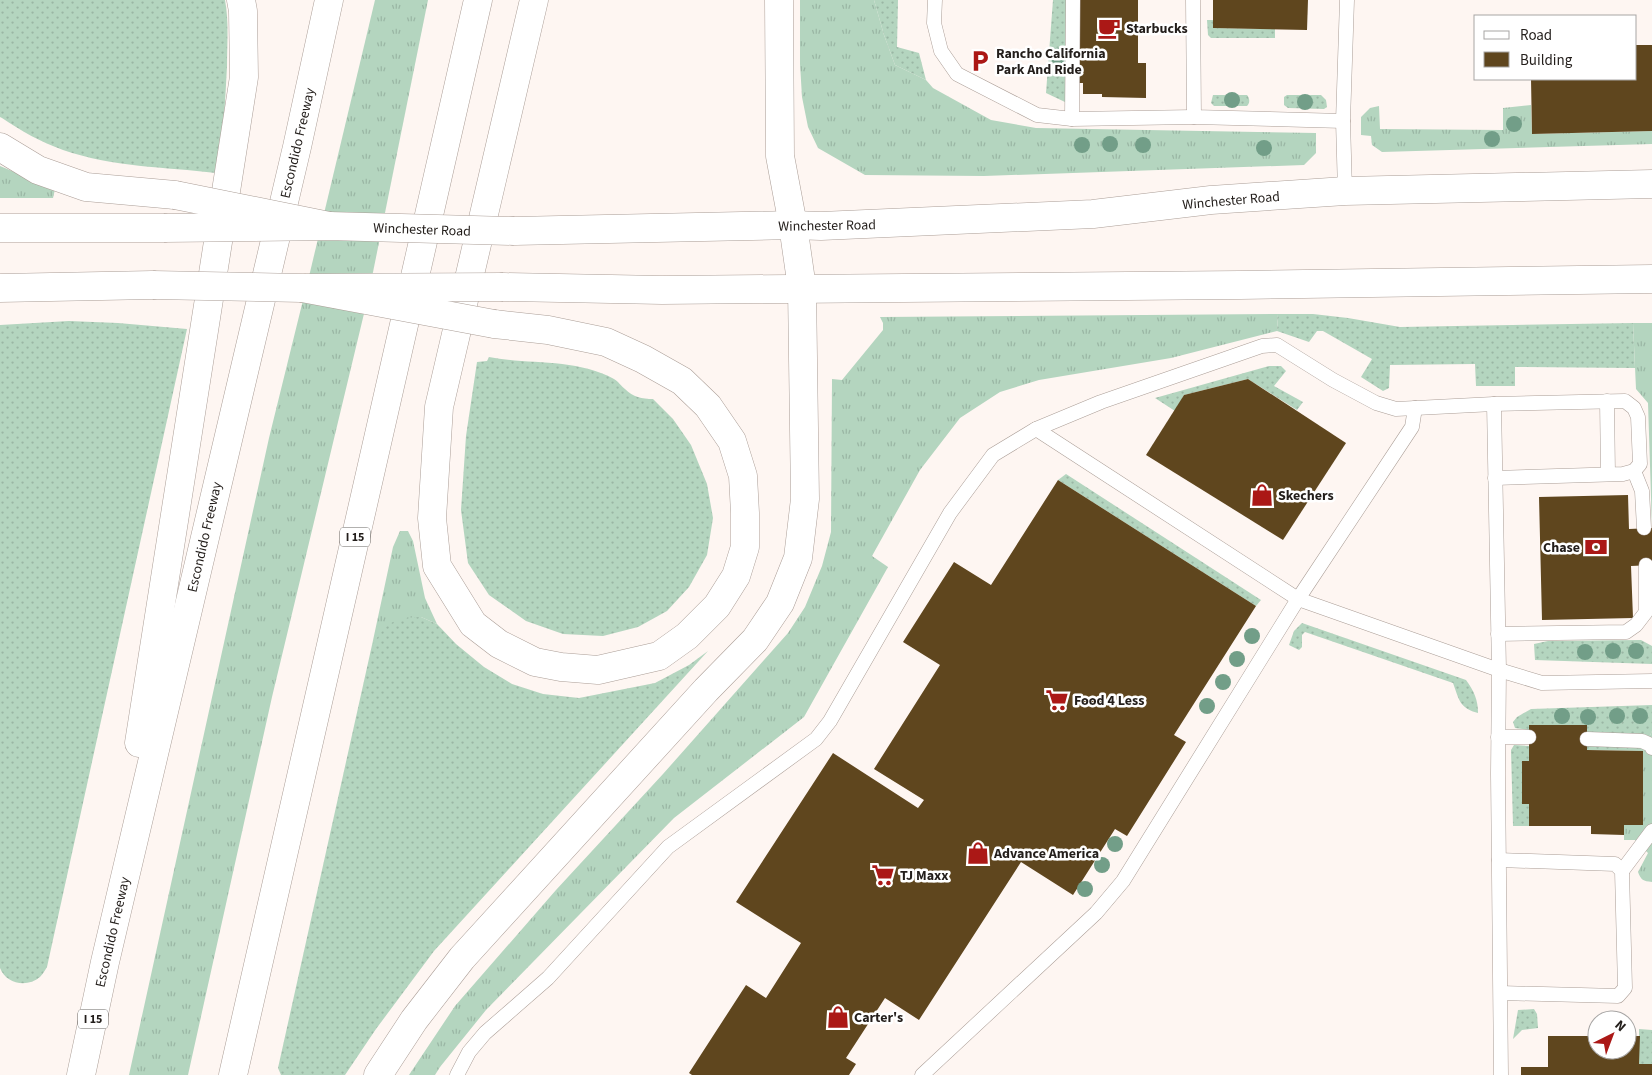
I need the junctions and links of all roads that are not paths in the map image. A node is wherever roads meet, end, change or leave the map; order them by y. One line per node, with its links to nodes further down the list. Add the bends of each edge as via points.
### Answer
1 (241, 0): 43 (main road, via 244,77)
2 (329, 0): 43 (main road, Escondido Freeway / I 15)
3 (478, 0): 46 (main road, I 15)
4 (534, 0): 21 (main road, bridge, via 439,407 432,518 437,566 474,624 499,644 534,662 561,667 598,670 659,656 687,636 717,606 736,576 745,547 742,476 732,441 708,406 682,381 606,342 548,330 494,324)
5 (780, 0): 16 (main road, via 780,156)
6 (936, 0): 11 (lane, via 934,23 941,51 956,74 1037,115)
7 (1073, 0): 11 (lane)
8 (1193, 0): 10 (lane)
9 (1347, 0): 12 (lane)
10 (1194, 117): 11 (lane); 12 (lane)
11 (1072, 119)
12 (1343, 120): 15 (lane)
13 (0, 147): 17 (main road, bridge, via 38,170 86,187 175,195)
14 (1652, 184): 15 (main road, Winchester Road)
15 (1345, 191): 16 (main road, Winchester Road, via 1199,201 1093,214)
16 (793, 225): 17 (main road, Winchester Road, bridge, via 514,231); 22 (main road)
17 (329, 226): 18 (main road, Winchester Road, bridge)
18 (0, 228)
19 (1652, 279): 22 (main road, via 1240,286)
20 (0, 288): 21 (main road, bridge, via 153,285)
21 (302, 288): 22 (main road, bridge)
22 (802, 288): 47 (main road, via 805,499 798,558 780,603 755,640 462,958 414,1020)
23 (1607, 401): 24 (lane); 27 (lane, via 1625,401 1634,408 1638,417 1640,464); 28 (lane)
24 (1494, 404): 25 (lane); 29 (lane)
25 (1415, 408): 26 (lane, via 1396,409 1376,403 1277,345 1262,346 1128,392); 32 (lane, via 1412,426)
26 (1036, 429): 32 (lane); 48 (lane, via 994,455 950,513 830,721 816,739 668,847 548,978 485,1034 469,1052)
27 (1634, 471): 28 (lane); 30 (lane, via 1642,491)
28 (1608, 474): 29 (lane)
29 (1495, 478): 33 (lane)
30 (1644, 528)
31 (1646, 565): 33 (lane, via 1646,612 1626,632)
32 (1298, 598): 34 (lane); 49 (lane, via 1123,881 1096,913)
33 (1498, 634): 34 (lane)
34 (1499, 670): 35 (lane, via 1542,683); 36 (lane)
35 (1652, 681)
36 (1498, 737): 37 (lane); 41 (lane)
37 (1529, 738)
38 (1587, 739): 39 (lane, via 1642,741)
39 (1652, 748)
40 (1652, 831): 42 (lane)
41 (1499, 860): 42 (lane, via 1615,864); 44 (lane)
42 (1622, 871): 44 (lane, via 1625,988 1618,996)
43 (105, 962): 45 (main road, Escondido Freeway / I 15)
44 (1500, 993): 50 (lane)
45 (81, 1075)
46 (233, 1075)
47 (378, 1075)
48 (457, 1075)
49 (922, 1075)
50 (1502, 1075)

